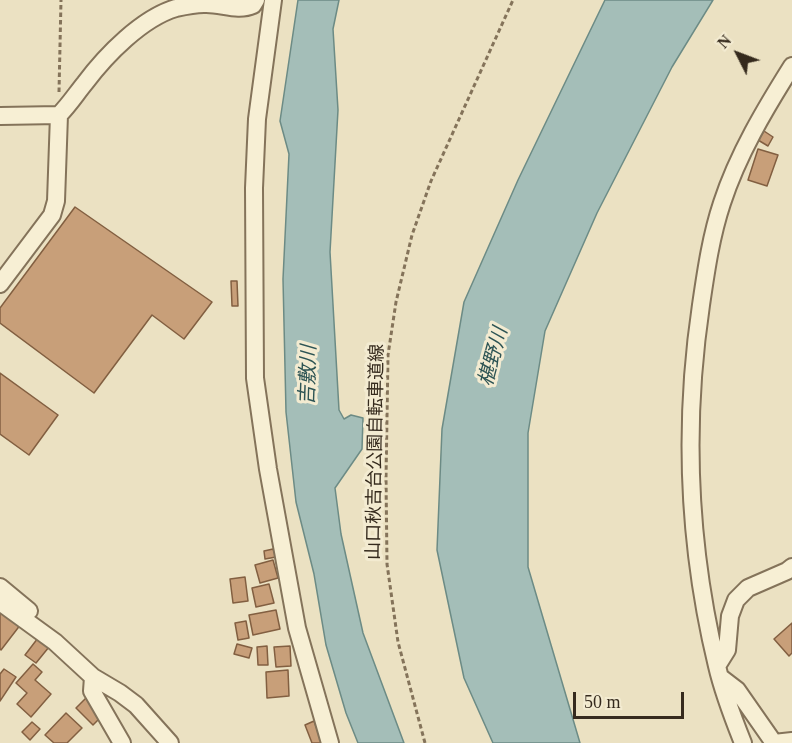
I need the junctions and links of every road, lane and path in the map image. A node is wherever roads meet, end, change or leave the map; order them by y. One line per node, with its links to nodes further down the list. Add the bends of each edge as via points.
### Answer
1 (61, 0): 6 (path)
2 (256, 0): 6 (street, via 244,9 205,4 175,8 150,21 119,44)
3 (273, 0): 18 (street, via 257,119 255,378 297,628)
4 (513, 0): 19 (path, 山口秋吉台公園自転車道線, via 440,160 416,224 396,302 388,355 387,564 398,642)
5 (792, 66): 13 (street, via 766,107 722,203 708,260 692,375 691,511)
6 (59, 115): 7 (street); 8 (street, via 56,201 52,215)
7 (0, 116)
8 (0, 284)
9 (792, 567): 13 (street, via 748,588 736,600 730,616 727,650)
10 (0, 587): 12 (street, via 64,641)
11 (0, 602): 12 (street)
12 (72, 657): 14 (street)
13 (718, 671): 15 (street, via 737,690 774,743); 20 (street)
14 (93, 677): 16 (street, via 92,691); 17 (street, via 136,705)
15 (792, 741)
16 (122, 743)
17 (170, 743)
18 (330, 743)
19 (425, 743)
20 (743, 743)

